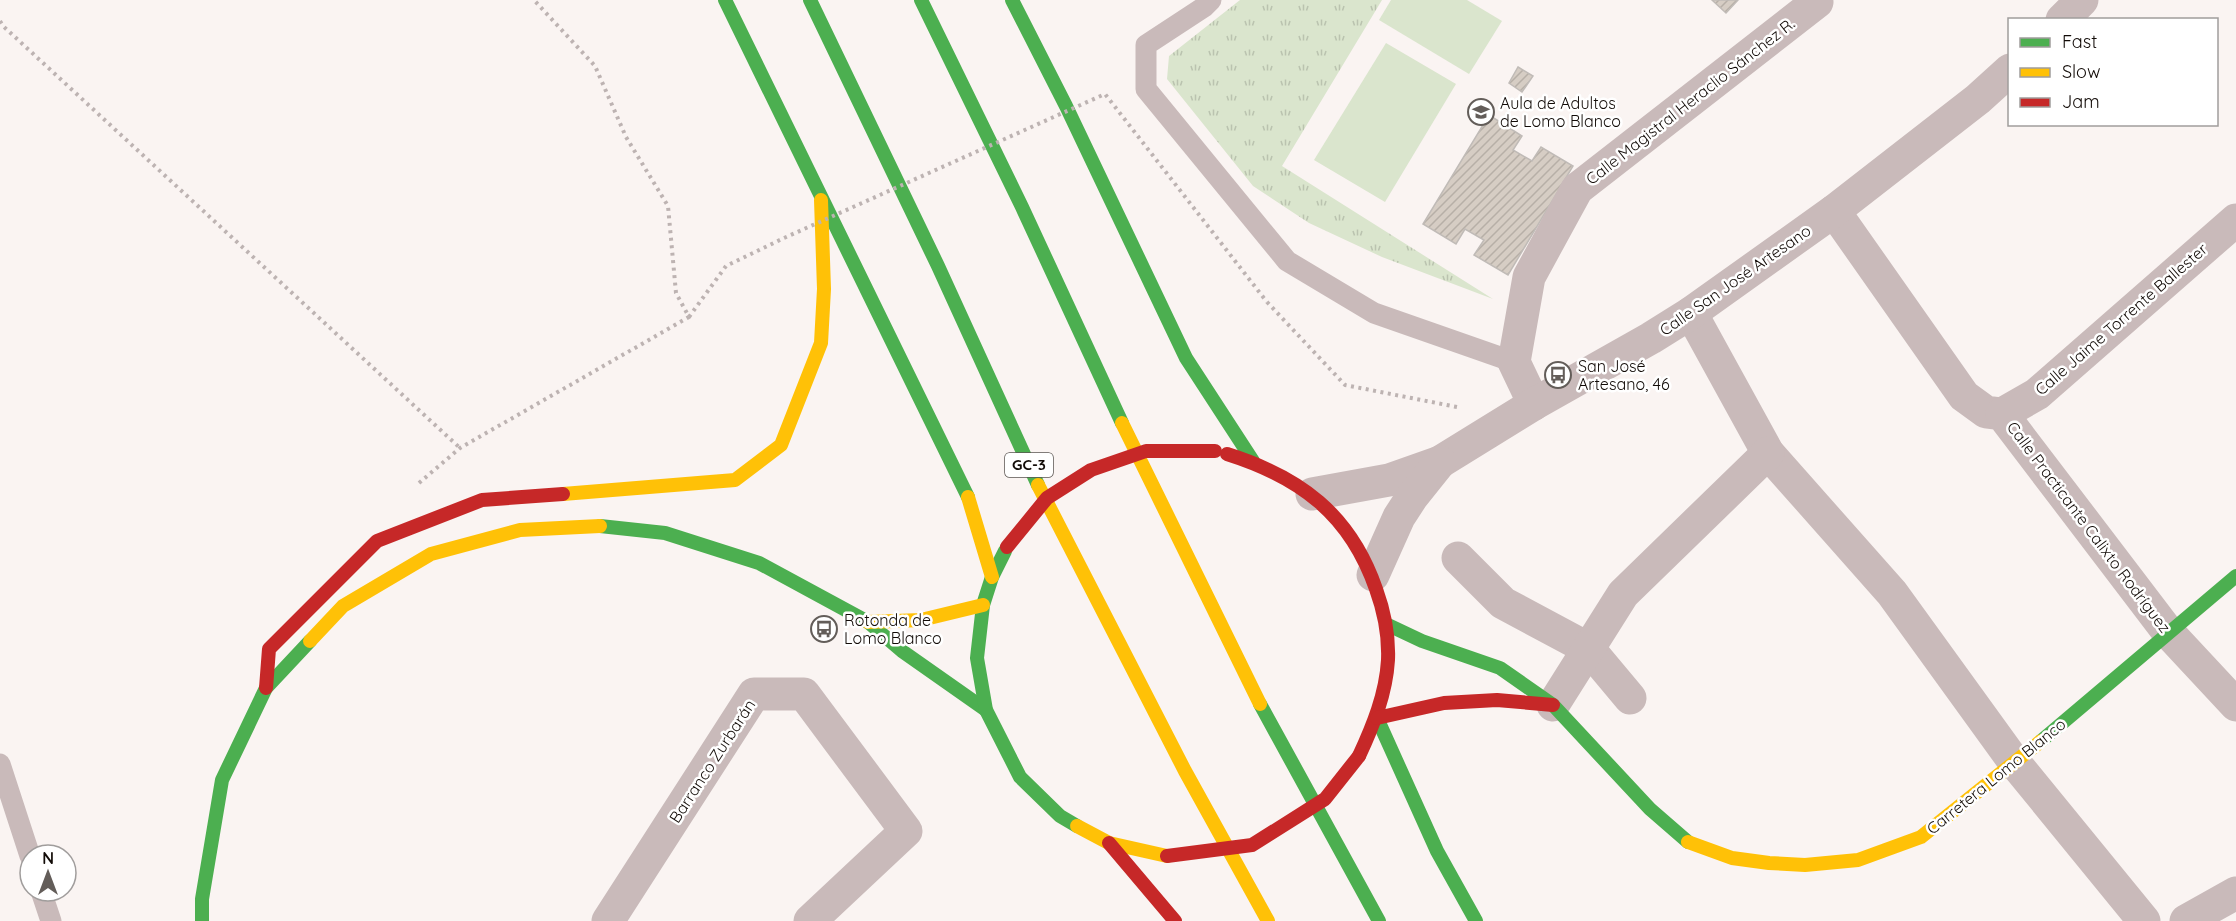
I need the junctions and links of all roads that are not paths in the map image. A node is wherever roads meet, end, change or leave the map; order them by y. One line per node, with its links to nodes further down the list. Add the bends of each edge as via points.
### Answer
1 (725, 0): 10 (main road)
2 (810, 0): 47 (main road, GC-3, via 1053,517)
3 (921, 0): 48 (main road, via 1142,466 1274,732)
4 (1012, 0): 18 (main road, via 1186,358)
5 (1211, 0): 14 (lane, via 1146,45 1146,89 1287,261 1374,313)
6 (2082, 0): 8 (street)
7 (1816, 2): 14 (street, Calle Magistral Heraclio Sánchez R., via 1577,189 1529,277)
8 (2064, 18)
9 (2008, 71): 11 (street, Calle San José Artesano, via 1978,99)
10 (821, 200): 24 (main road, via 969,498); 30 (main road, via 821,343 781,445 735,480 482,500 377,541 269,649)
11 (1834, 211): 13 (street, Calle San José Artesano); 16 (street, Calle Practicante Calixto Rodríguez, via 1964,396 1986,412)
12 (2236, 220): 16 (street, Calle Jaime Torrente Ballester, via 2037,394)
13 (1691, 313): 15 (street, Calle San José Artesano); 17 (street)
14 (1515, 362): 15 (street)
15 (1534, 404): 19 (street, Calle San José Artesano)
16 (2002, 414): 28 (street, Calle Practicante Calixto Rodríguez)
17 (1767, 453): 29 (street, via 1623,594); 36 (street, via 1892,593)
18 (1253, 460): 20 (main road); 24 (main road, bridge, via 1215,451 1146,451 1091,470 1047,498 1007,547)
19 (1440, 462): 20 (street, Calle San José Artesano, via 1389,480); 22 (street, Calle San José Artesano, via 1399,517)
20 (1312, 494): 22 (main road, via 1334,514 1356,543)
21 (1458, 558): 29 (street, via 1503,603)
22 (1372, 575): 27 (main road)
23 (2236, 576): 28 (main road, Carretera Lomo Blanco)
24 (992, 577): 25 (main road)
25 (983, 605): 26 (main road, via 921,620); 34 (main road, via 977,658)
26 (868, 622): 30 (main road, via 759,563 665,533 592,525 520,530 431,554 343,606); 34 (main road)
27 (1386, 624): 32 (main road, Carretera Lomo Blanco, via 1500,668); 35 (main road, via 1387,667)
28 (2168, 632): 33 (street, Calle Practicante Calixto Rodríguez); 36 (main road, Carretera Lomo Blanco)
29 (1588, 650): 31 (street); 32 (street)
30 (266, 688): 43 (main road, via 222,780 202,899)
31 (1630, 698)
32 (1553, 705): 35 (main road, via 1497,700 1444,703); 36 (main road, Carretera Lomo Blanco, via 1650,809 1687,842 1732,858 1769,863 1804,865 1858,860 1921,837)
33 (2236, 705)
34 (986, 711): 39 (main road, via 1020,777 1060,816)
35 (1377, 718): 39 (main road, bridge, via 1359,756 1325,799 1252,845 1167,856); 49 (main road, via 1437,850)
36 (2015, 763): 50 (street)
37 (0, 764): 38 (lane)
38 (26, 843)
39 (1109, 843): 46 (main road)
40 (2236, 893): 51 (street)
41 (45, 903): 42 (lane)
42 (51, 921)
43 (202, 921)
44 (608, 921): 45 (street, Barranco Zurbarán, via 754,694 804,694 906,831)
45 (810, 921)
46 (1174, 921)
47 (1268, 921)
48 (1379, 921)
49 (1476, 921)
50 (2144, 921)
51 (2186, 921)

